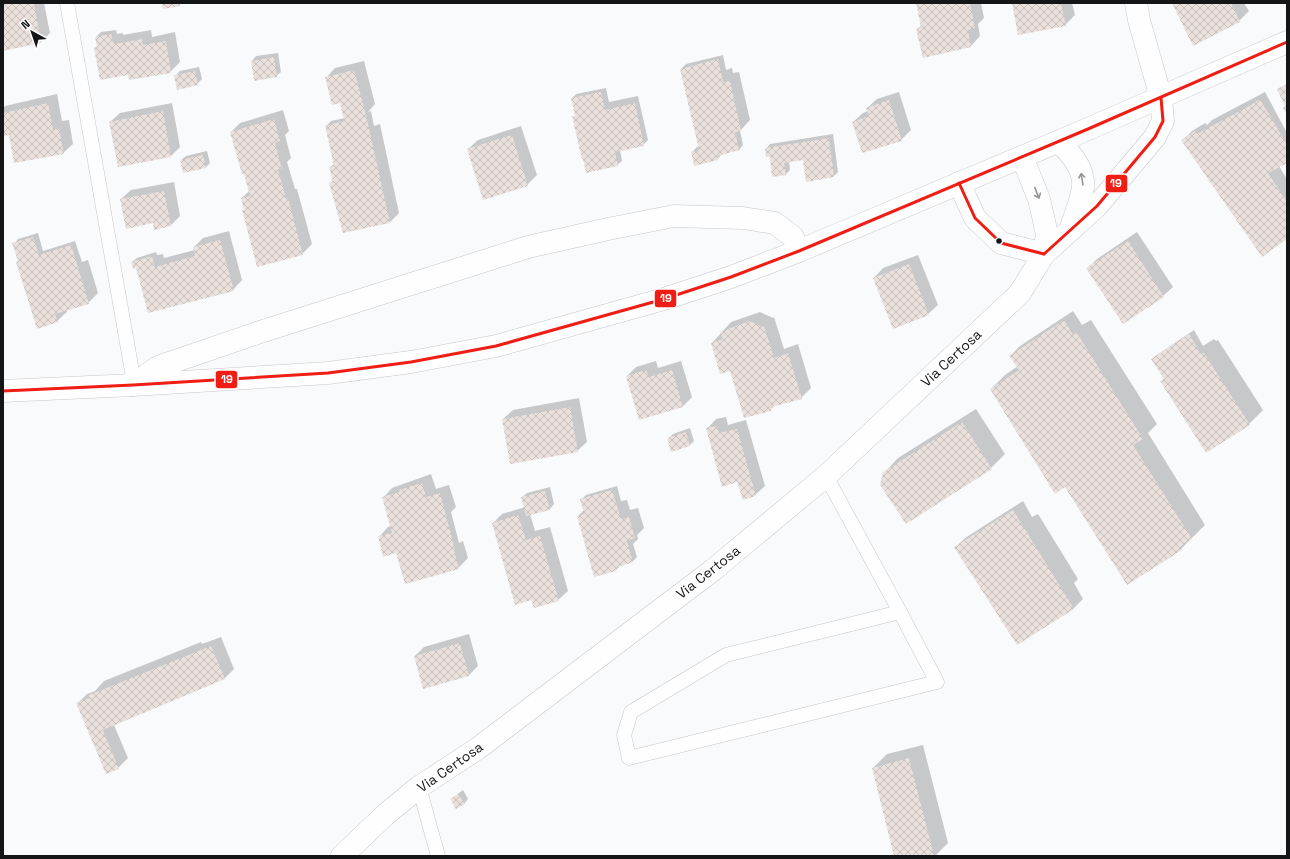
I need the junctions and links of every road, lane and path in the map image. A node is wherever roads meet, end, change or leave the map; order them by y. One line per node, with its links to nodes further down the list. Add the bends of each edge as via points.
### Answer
1 (67, 3): 11 (lane)
2 (1136, 3): 4 (street, Via Certosa)
3 (1287, 42): 4 (street)
4 (1160, 98): 5 (street); 8 (street, Via Certosa, via 1163,121 1155,137 1097,206)
5 (1059, 141): 6 (street); 8 (street, Via Certosa, one-way to 5, via 1084,187 1081,172 1073,157)
6 (1022, 157): 7 (street); 10 (street, Via Certosa, one-way to 10, via 1039,199 1047,234)
7 (959, 183): 9 (street); 10 (street, via 975,218 1001,243)
8 (1070, 230): 10 (street, Via Certosa)
9 (799, 251): 11 (street, via 664,300 496,346 411,362 328,372); 11 (street, via 793,237 775,223 743,218 674,216 616,227 528,247 260,332 158,367)
10 (1044, 254): 13 (street, Via Certosa, via 1020,293)
11 (133, 385): 12 (street)
12 (3, 391)
13 (826, 476): 14 (lane); 15 (street, Via Certosa, via 713,570 478,749)
14 (900, 612): 14 (lane, via 726,655 632,712 624,735 629,758 937,682)
15 (419, 787): 16 (street, Via Certosa); 17 (lane)
16 (342, 856)
17 (438, 856)

